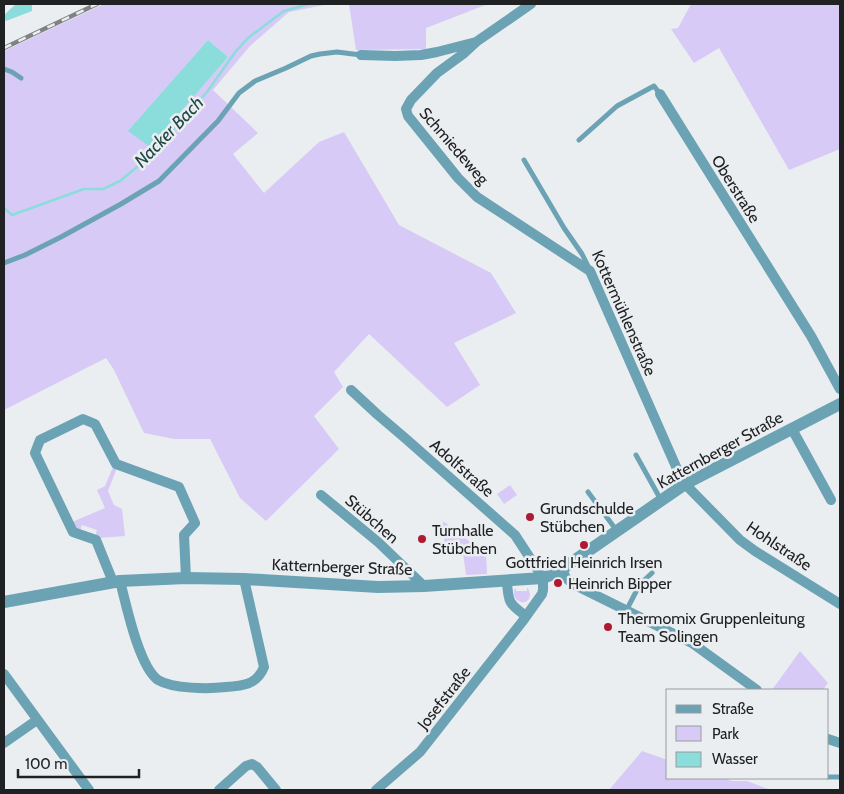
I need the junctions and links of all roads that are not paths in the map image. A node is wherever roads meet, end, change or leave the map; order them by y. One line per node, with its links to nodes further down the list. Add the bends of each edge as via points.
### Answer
1 (531, 4): 2 (street)
2 (476, 42): 3 (street, via 421,55); 10 (street, Schmiedeweg, via 437,73 411,100 406,109 408,116 477,197)
3 (361, 55): 9 (lane, via 329,52 311,56 255,81 239,93 218,121 159,181 61,237)
4 (4, 69): 5 (lane)
5 (21, 78)
6 (660, 94): 7 (lane, Oberstraße, via 654,86 617,106); 11 (street, Oberstraße, via 811,336)
7 (579, 140)
8 (524, 160): 10 (lane, Kottermühlenstraße)
9 (4, 263)
10 (590, 271): 16 (street, Kottermühlenstraße)
11 (840, 389)
12 (351, 390): 25 (street, Adolfstraße, via 515,535)
13 (840, 404): 14 (street, Katternberger Straße)
14 (792, 429): 16 (street, Katternberger Straße); 20 (street)
15 (636, 454): 19 (lane)
16 (685, 484): 19 (street, Katternberger Straße); 31 (street, Hohlstraße, via 740,540)
17 (588, 492): 21 (lane)
18 (321, 495): 29 (street, Stübchen, via 378,542)
19 (662, 500): 21 (street, Katternberger Straße)
20 (831, 500)
21 (617, 531): 22 (street, Katternberger Straße)
22 (562, 569): 25 (street, Katternberger Straße); 32 (street, via 573,584)
23 (652, 573): 32 (lane, via 640,584)
24 (186, 578): 26 (street, Katternberger Straße); 27 (street, Katternberger Straße); 27 (street, via 184,535 195,523 179,487 116,464 95,424 83,419 40,440 35,453 73,532 96,540)
25 (543, 578): 28 (street, Katternberger Straße); 33 (street, Josefstraße, via 542,594)
26 (244, 579): 27 (street, via 264,667 256,679 245,685 199,689 164,682 152,674 138,647); 29 (street, Katternberger Straße, via 378,587)
27 (116, 581): 30 (street, Katternberger Straße)
28 (507, 581): 29 (street, Katternberger Straße); 33 (street, via 510,602)
29 (424, 586)
30 (4, 602)
31 (840, 604)
32 (626, 611): 35 (street, via 692,643)
33 (526, 616): 41 (street, Josefstraße, via 420,752)
34 (4, 674): 36 (street)
35 (757, 689)
36 (37, 720): 37 (street); 38 (street)
37 (4, 743)
38 (89, 790)
39 (219, 790): 40 (street, via 252,764)
40 (276, 790)
41 (376, 790)

